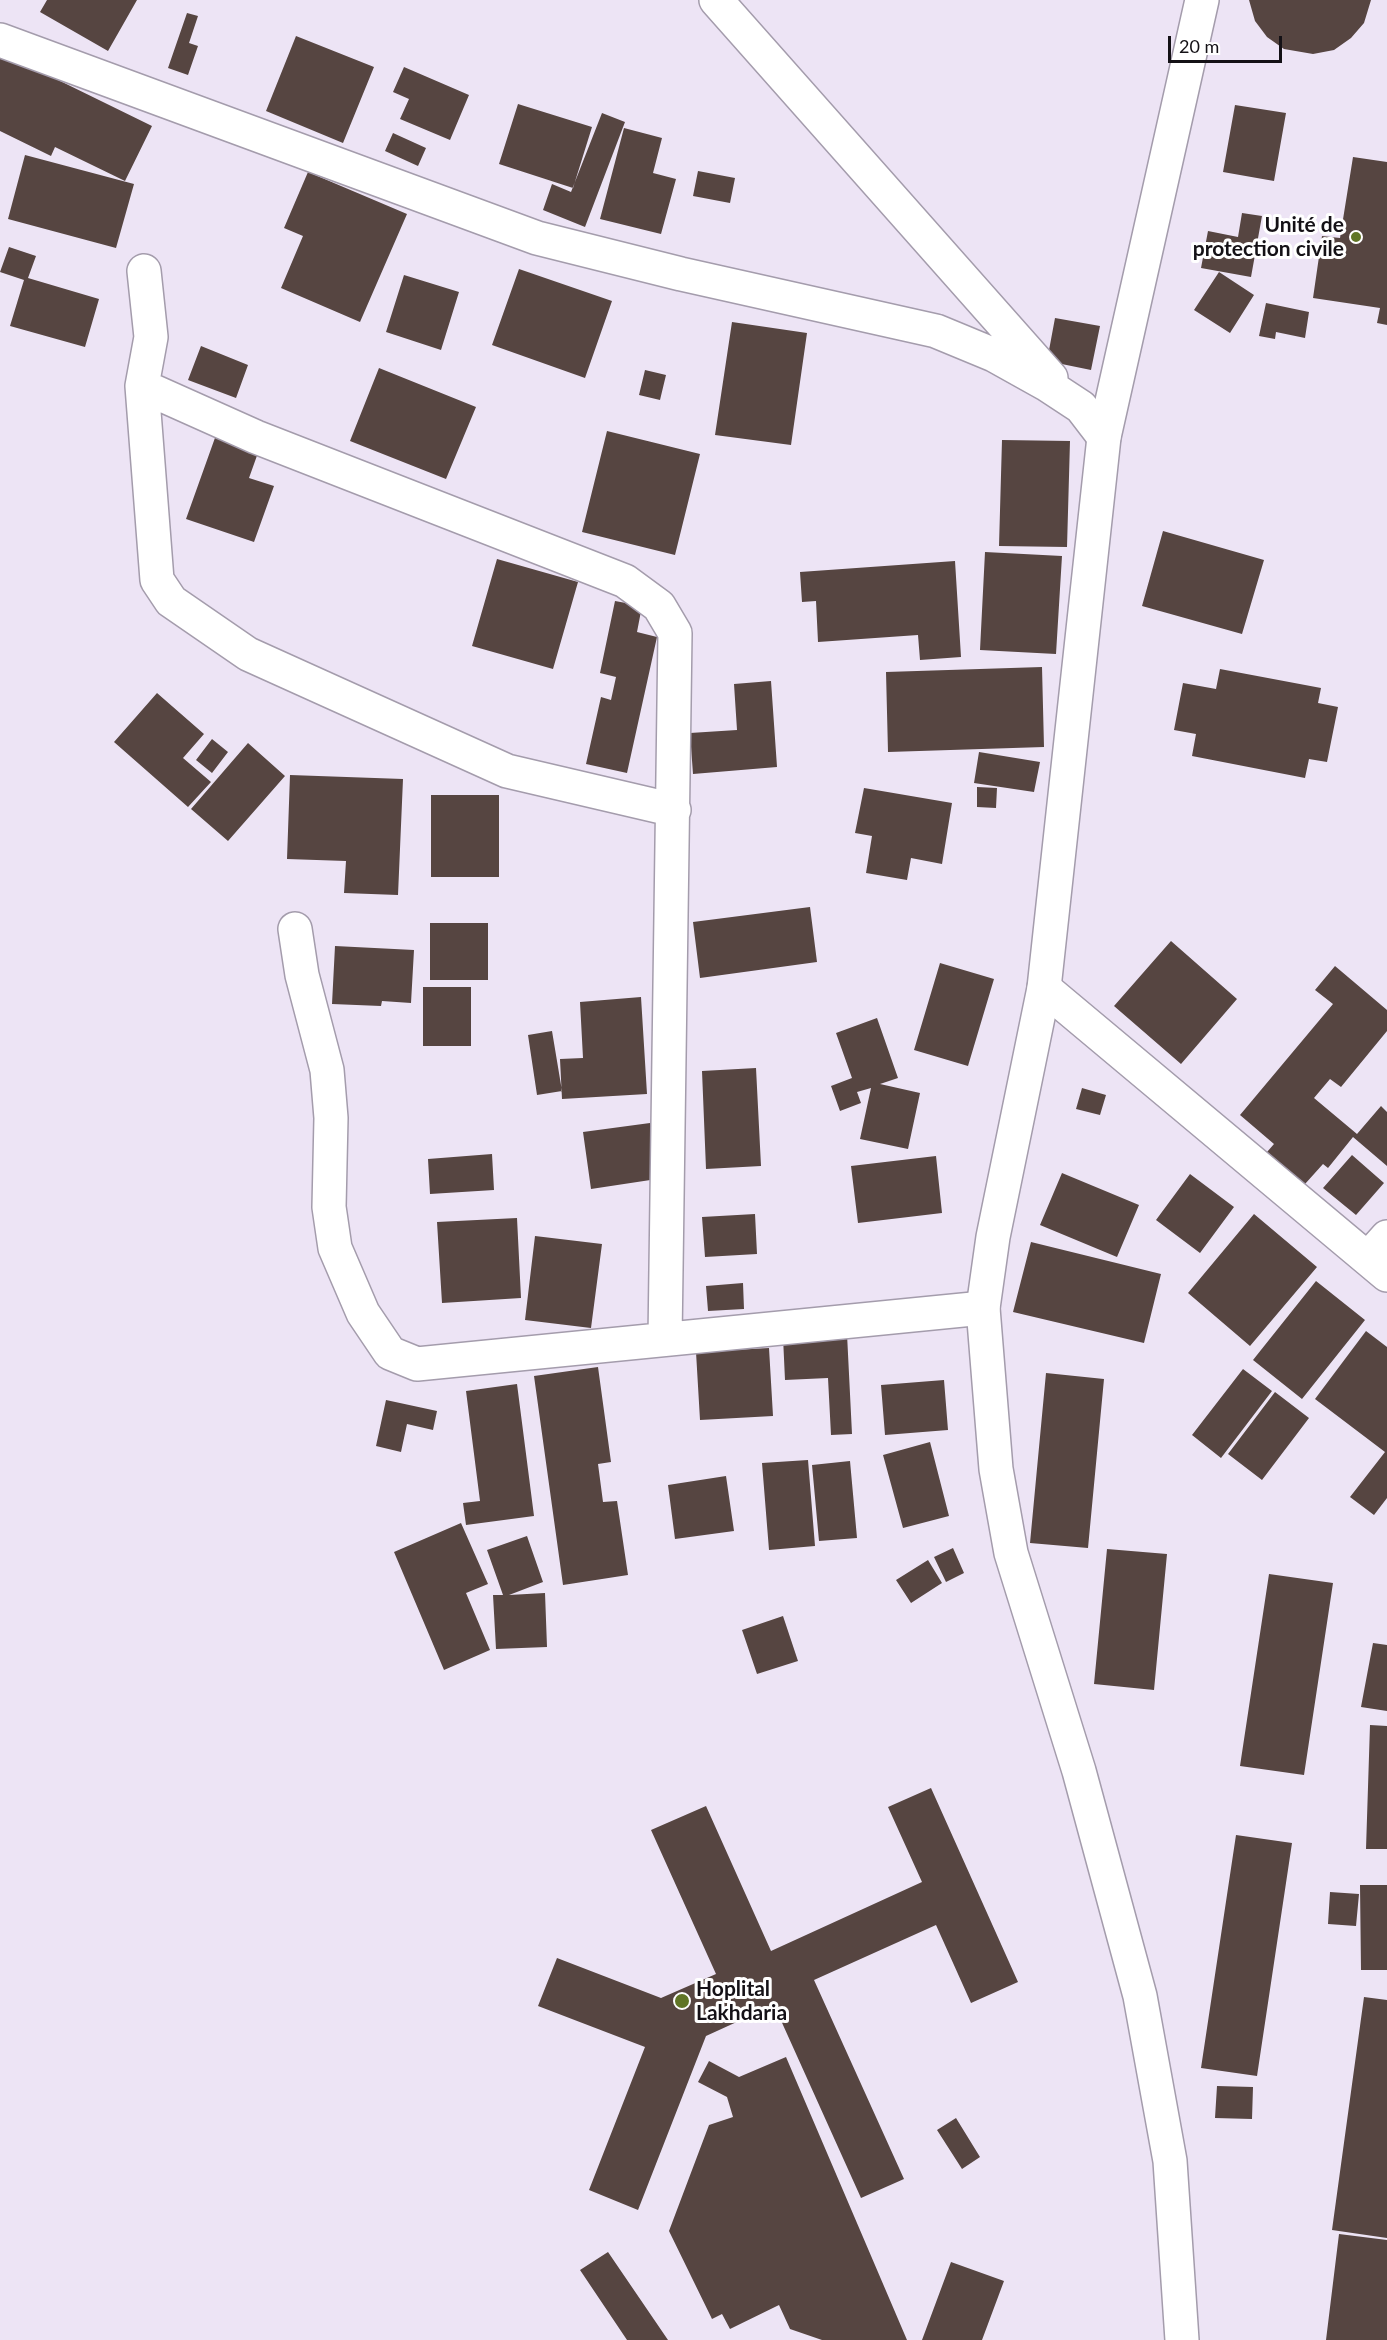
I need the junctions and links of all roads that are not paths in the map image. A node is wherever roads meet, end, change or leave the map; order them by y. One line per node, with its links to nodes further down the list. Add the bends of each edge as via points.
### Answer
1 (716, 0): 6 (street)
2 (1202, 0): 7 (street)
3 (0, 40): 6 (street, via 537,238 936,331 994,355)
4 (144, 271): 5 (street, via 152,338)
5 (142, 386): 8 (street, via 158,579 171,601 248,654 507,771); 8 (street, via 256,437 625,581 659,606 675,633)
6 (1071, 401): 7 (street, via 1081,407)
7 (1104, 437): 10 (street)
8 (674, 810): 13 (street)
9 (296, 929): 13 (street, via 302,975 327,1070 330,1207 335,1248 363,1313 390,1353 417,1364)
10 (1044, 988): 11 (street); 12 (street, via 993,1237)
11 (1381, 1256)
12 (983, 1308): 13 (street); 14 (street, via 996,1469 1011,1553 1079,1771 1140,1996 1170,2161)
13 (665, 1339)
14 (1182, 2340)

